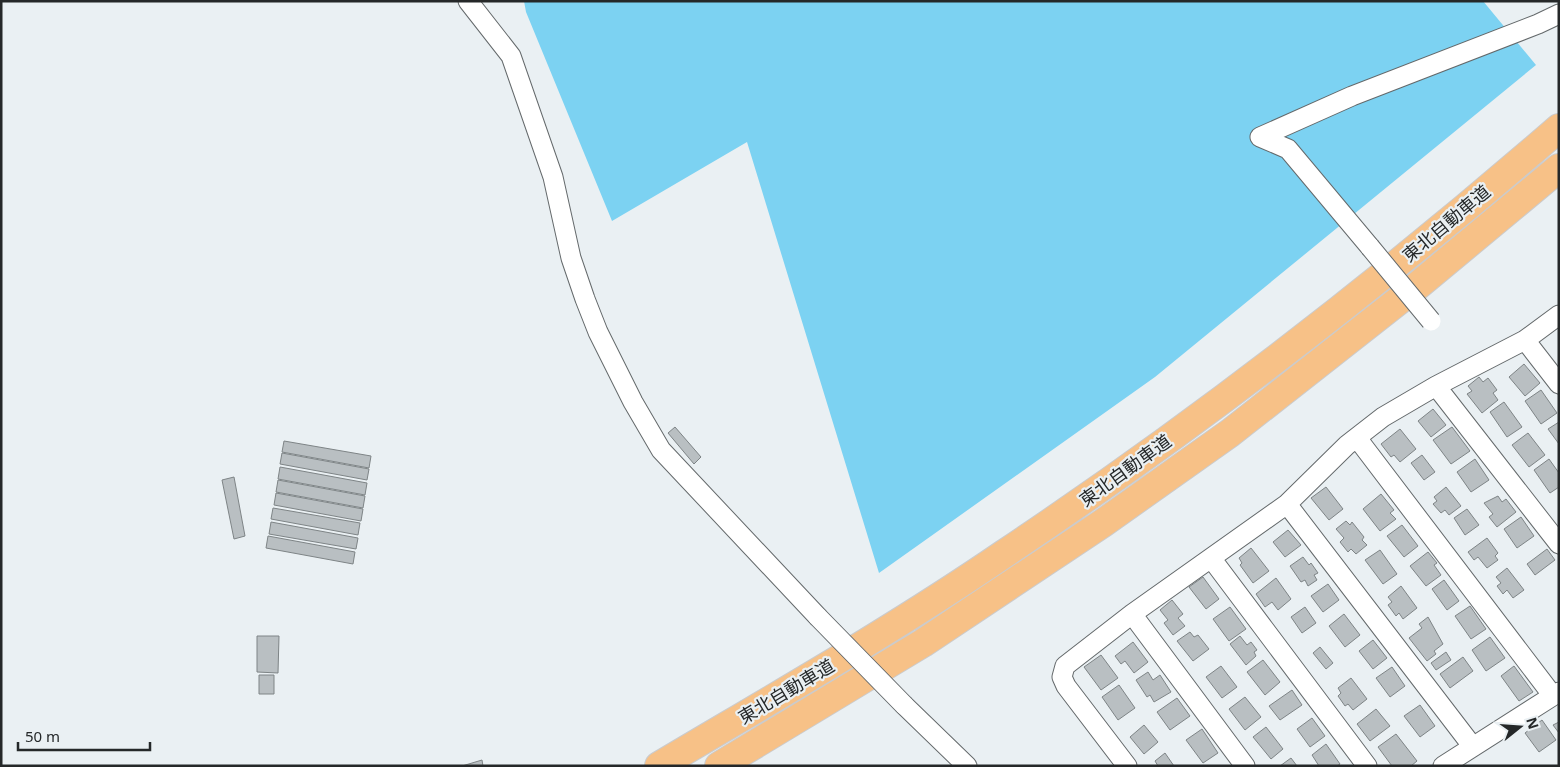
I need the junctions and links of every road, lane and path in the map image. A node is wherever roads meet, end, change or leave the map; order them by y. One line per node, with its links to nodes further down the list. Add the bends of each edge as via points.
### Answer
1 (468, 1): 19 (street, bridge, via 511,56 551,169 571,258 585,298 598,332 661,450 818,617)
2 (1559, 14): 6 (street, bridge, via 1352,96 1260,137 1288,149)
3 (1559, 128): 17 (highway, 東北自動車道, via 1399,262 1214,406 1087,498 908,617)
4 (1559, 168): 18 (highway, 東北自動車道, via 1416,287 1222,438 923,643)
5 (1559, 315): 7 (street)
6 (1430, 321)
7 (1525, 340): 8 (street); 9 (street)
8 (1559, 384)
9 (1436, 386): 10 (street, via 1383,417); 12 (street)
10 (1357, 438): 11 (street); 15 (street)
11 (1287, 504): 13 (street); 16 (street)
12 (1559, 544)
13 (1211, 558): 14 (street); 22 (street)
14 (1132, 614): 20 (street, via 1065,666 1062,677); 21 (street)
15 (1556, 694): 16 (street)
16 (1473, 747): 23 (street)
17 (659, 766)
18 (720, 766)
19 (967, 766)
20 (1127, 766)
21 (1245, 766)
22 (1367, 766)
23 (1443, 766)

